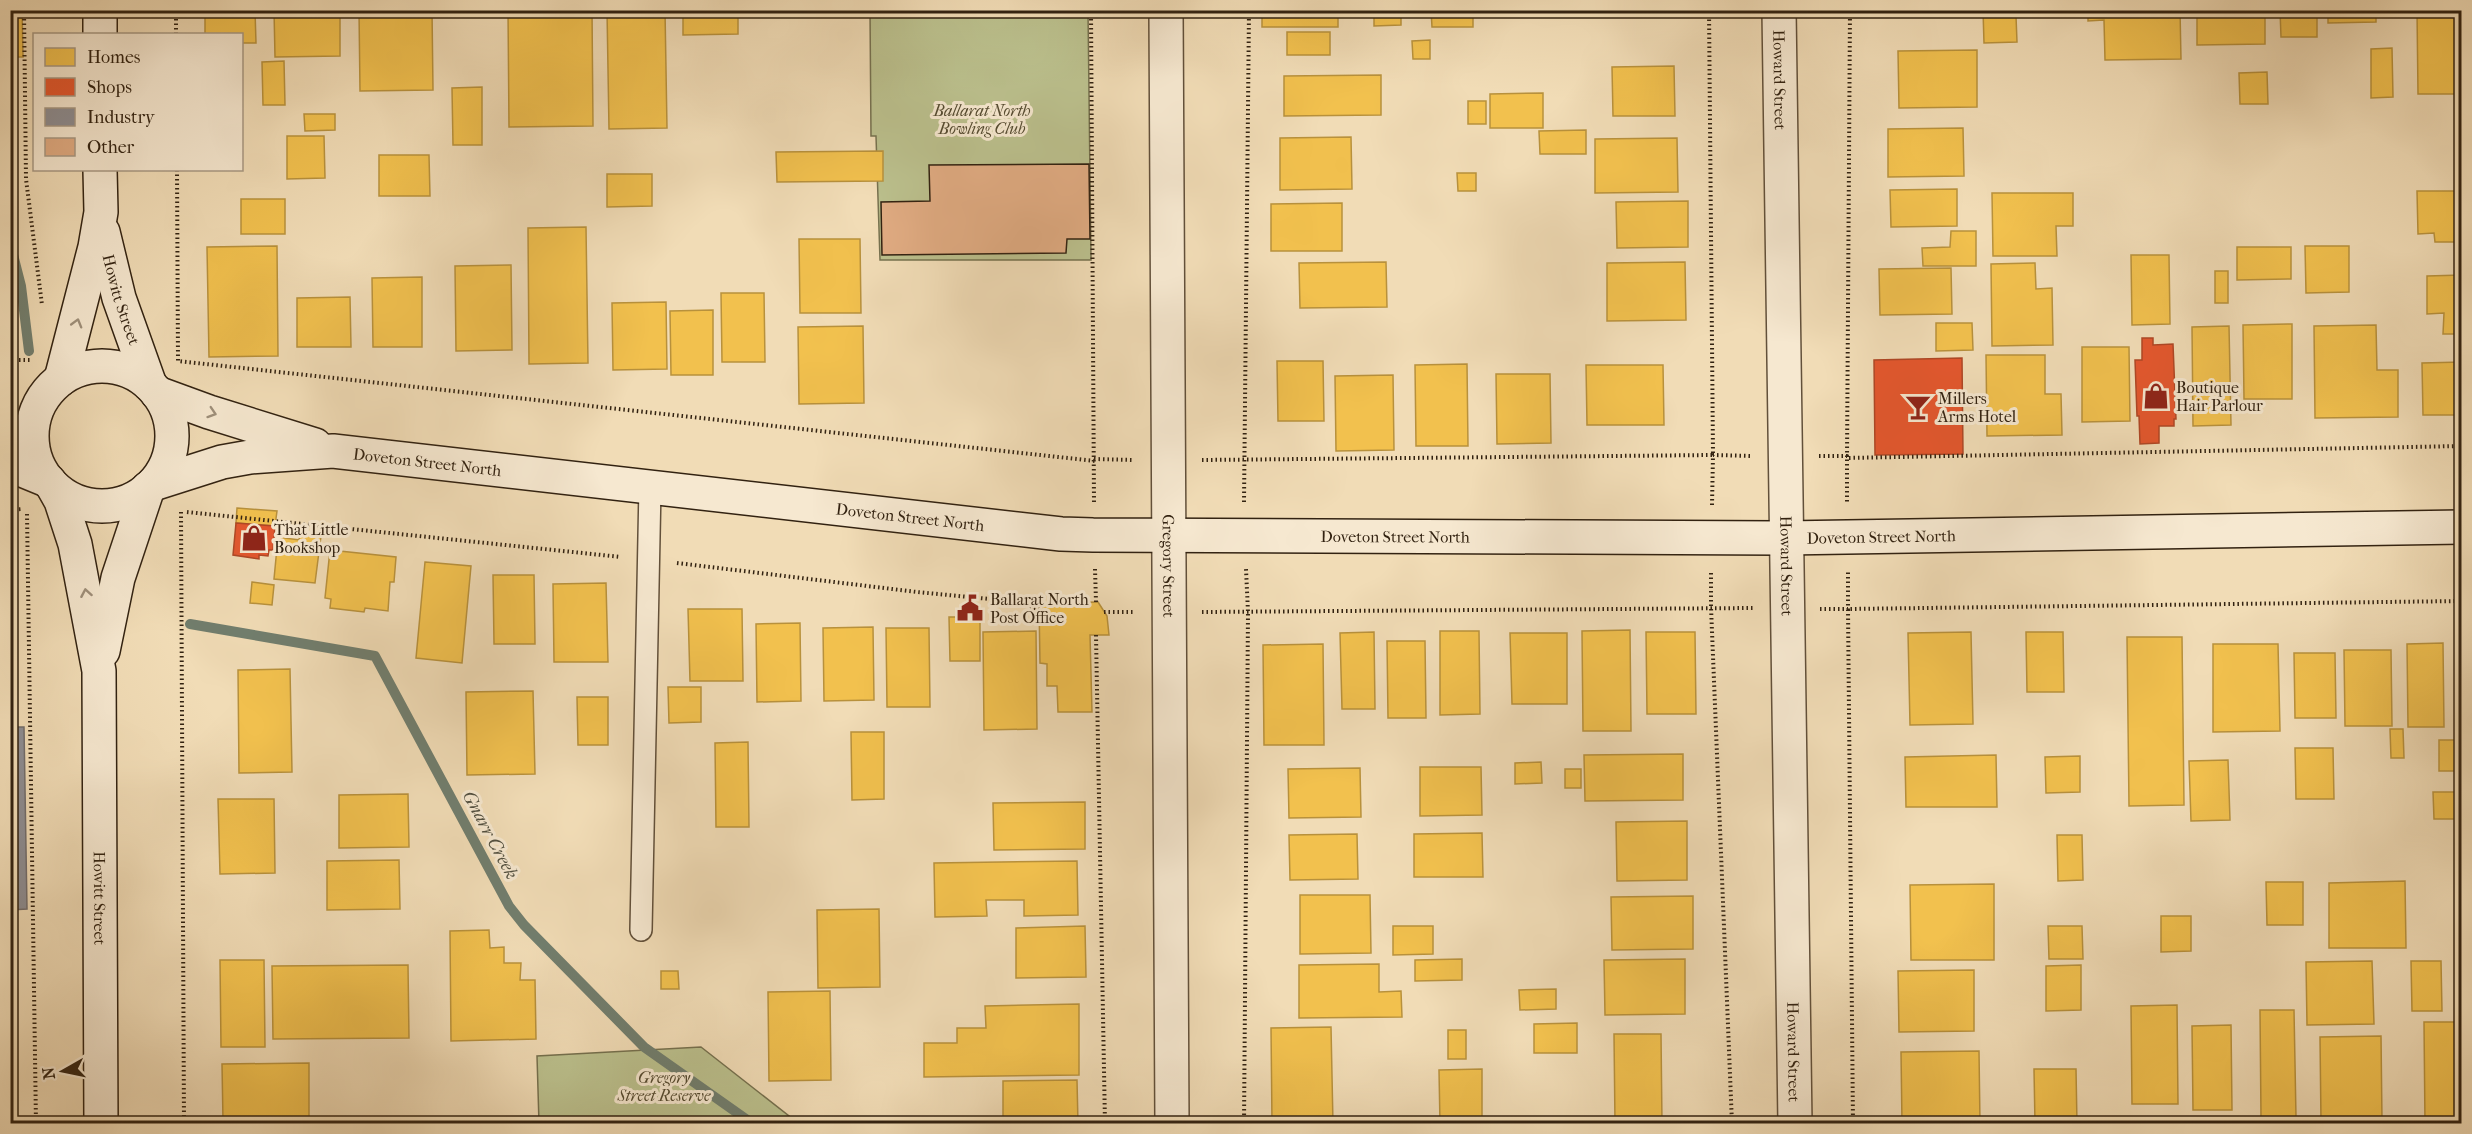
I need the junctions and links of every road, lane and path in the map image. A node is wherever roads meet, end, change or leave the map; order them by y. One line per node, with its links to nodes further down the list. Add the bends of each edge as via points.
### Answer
1 (24, 10): 15 (path, via 26,179)
2 (100, 10): 10 (main road)
3 (176, 10): 11 (path)
4 (1091, 10): 13 (path, via 1095,460 178,361)
5 (1166, 10): 27 (main road, Gregory Street)
6 (1248, 10): 7 (path, via 1244,460 1713,455)
7 (1709, 10)
8 (1779, 10): 28 (main road, Howard Street)
9 (1850, 10): 19 (path, via 1847,458)
10 (100, 33)
11 (176, 33)
12 (100, 171): 14 (main road, Howitt Street)
13 (177, 171)
14 (100, 212): 16 (main road, Howitt Street, one-way to 14, via 82,305); 17 (main road, Howitt Street, via 114,281)
15 (44, 312)
16 (58, 381): 17 (main road, via 82,368 107,366 130,371); 18 (main road); 22 (main road, via 39,404 32,435 35,457)
17 (154, 389): 20 (main road, Doveton Street North, one-way to 20, via 199,408); 23 (main road, via 169,416 172,440 166,464)
18 (10, 403)
19 (2462, 446)
20 (333, 451): 23 (main road, Doveton Street North, via 222,462); 24 (main road, Doveton Street North)
21 (10, 465): 22 (main road)
22 (51, 483): 23 (main road, via 80,502 101,506 123,503); 33 (main road, Howitt Street, one-way to 22, via 74,538)
23 (150, 486): 33 (main road, Howitt Street, via 118,578)
24 (650, 487): 27 (main road, Doveton Street North, via 1061,534); 29 (lane)
25 (10, 510): 35 (path, via 27,509)
26 (2462, 527): 28 (main road, Doveton Street North)
27 (1169, 536): 28 (main road, Doveton Street North); 39 (main road, Gregory Street)
28 (1785, 538): 42 (main road, Howard Street)
29 (647, 560): 31 (path, via 1000,600); 34 (lane); 37 (path, via 181,511)
30 (2462, 601): 43 (path, via 1848,609)
31 (1039, 609)
32 (1096, 635): 38 (path)
33 (99, 671): 36 (main road, Howitt Street)
34 (640, 930)
35 (36, 1124)
36 (101, 1124)
37 (184, 1124)
38 (1105, 1124)
39 (1172, 1124)
40 (1244, 1124): 41 (path, via 1248,612 1711,607)
41 (1732, 1124)
42 (1795, 1124)
43 (1853, 1124)

